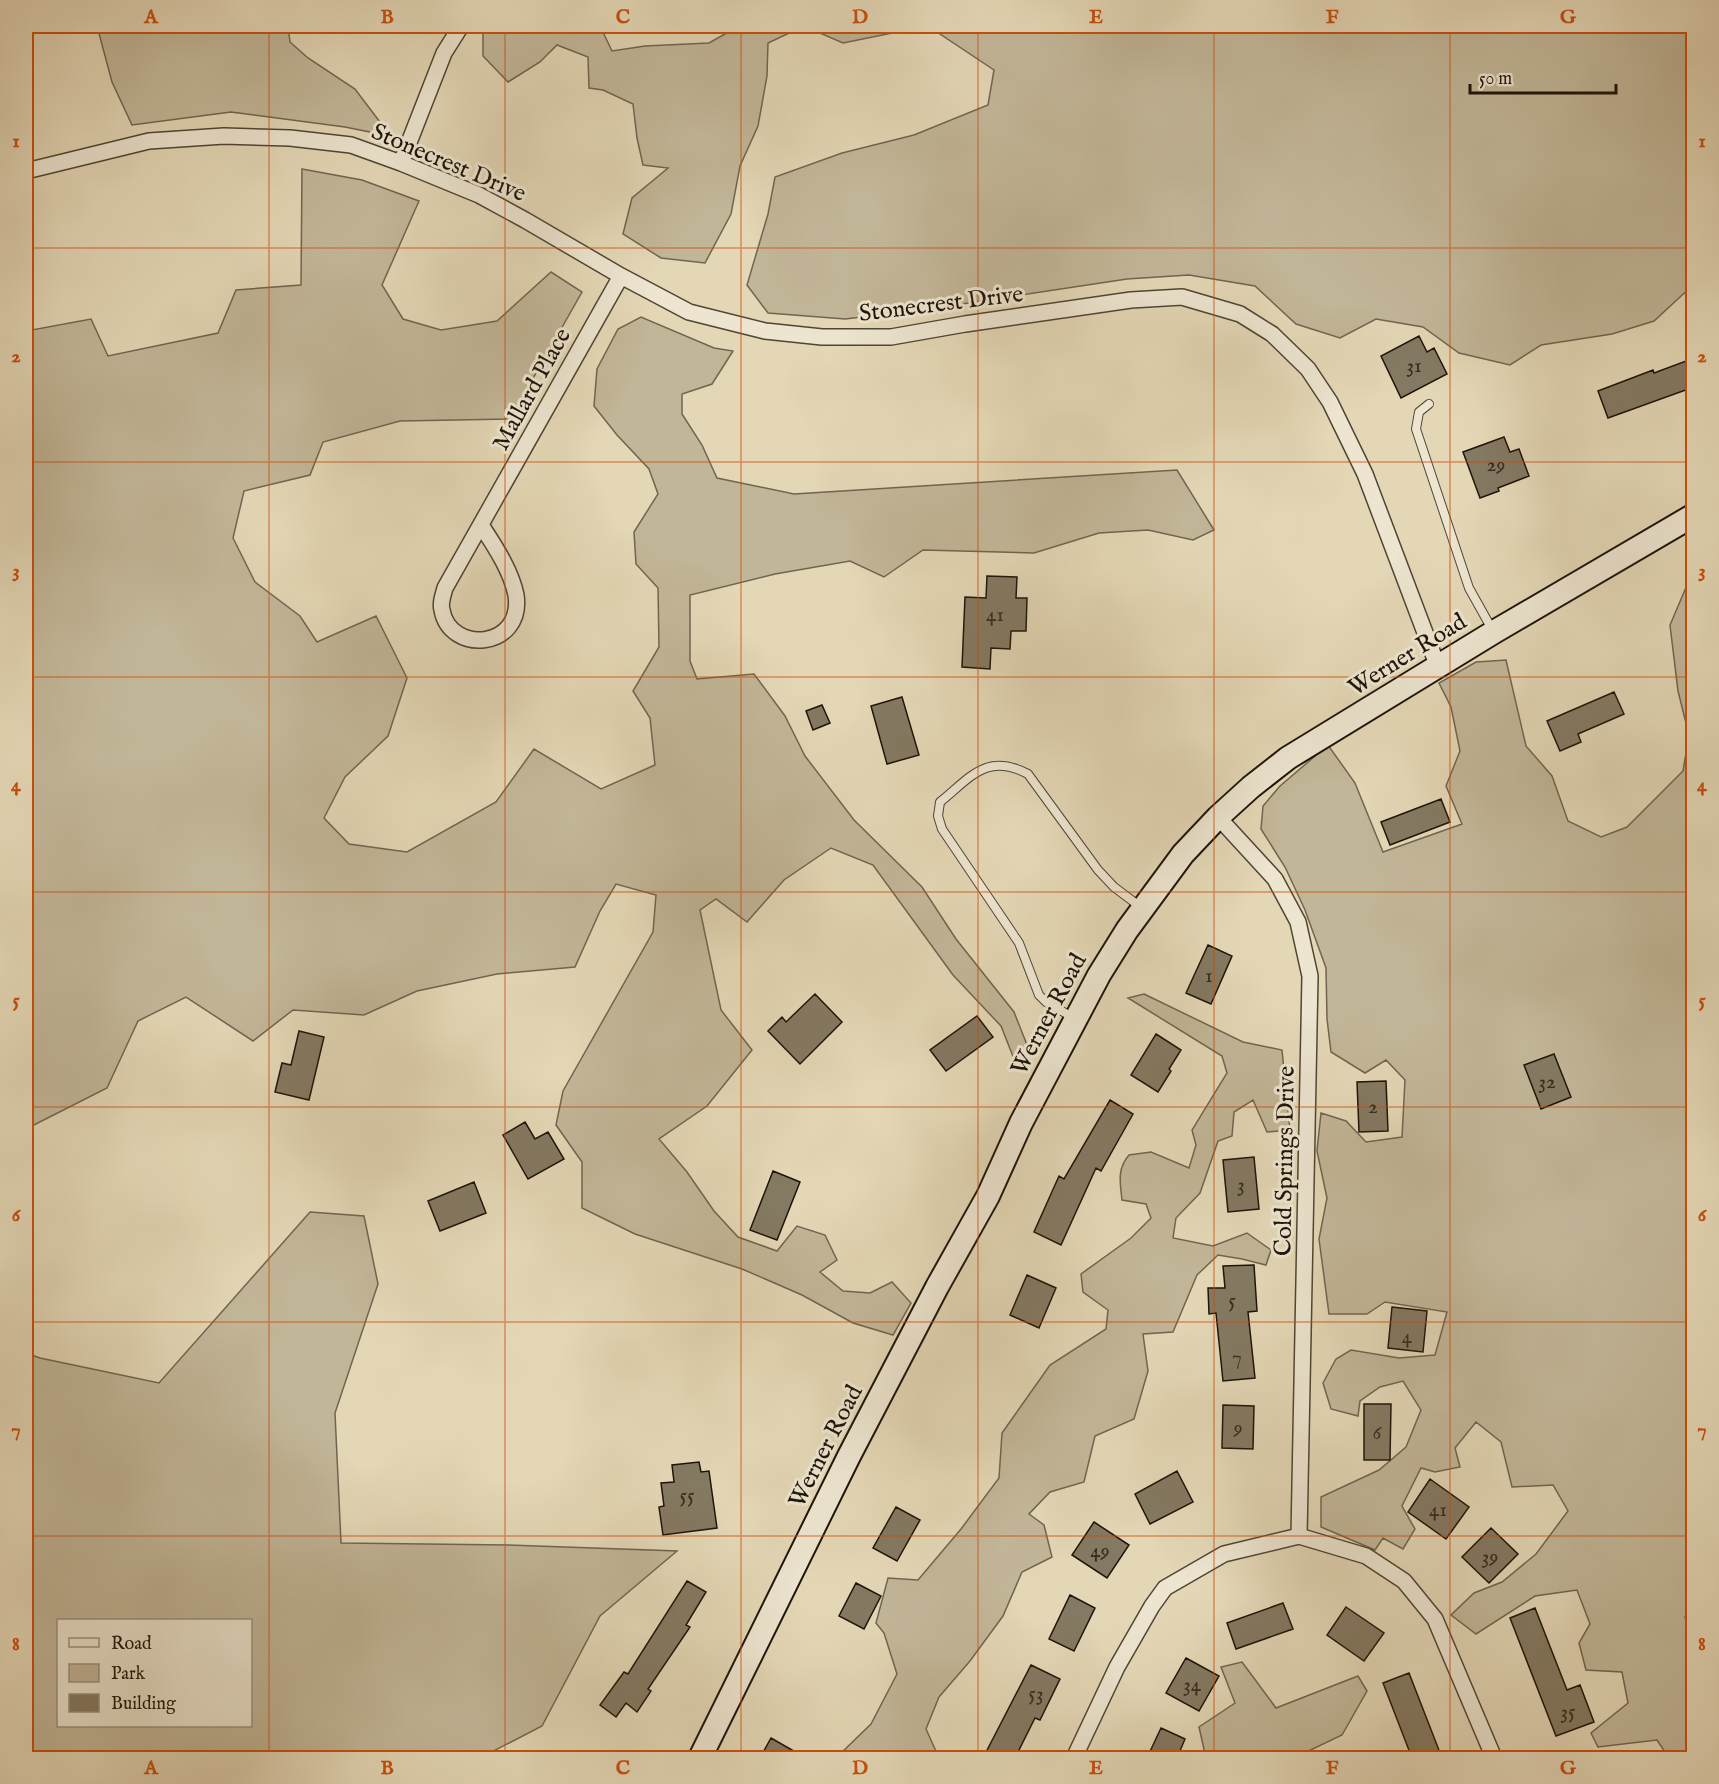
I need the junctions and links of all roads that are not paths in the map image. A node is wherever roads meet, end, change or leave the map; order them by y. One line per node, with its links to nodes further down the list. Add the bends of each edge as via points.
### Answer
1 (461, 26): 2 (street, via 444,53)
2 (401, 163): 3 (street, Stonecrest Drive, via 351,145 224,136 149,141); 4 (street, Stonecrest Drive, via 479,195)
3 (26, 171)
4 (621, 276): 7 (street, Mallard Place); 9 (street, Stonecrest Drive, via 689,312 765,331 822,337 891,337 1161,298 1182,297 1240,314 1272,334 1308,369 1330,402 1365,474)
5 (1429, 404): 8 (lane, via 1419,412 1416,429 1469,588)
6 (1694, 515): 8 (street, Werner Road)
7 (481, 525): 7 (street, Mallard Place, via 445,588 441,608 446,624 459,637 476,640 505,632 516,610 511,579)
8 (1494, 632): 9 (street, Werner Road)
9 (1438, 667): 10 (street, Werner Road, via 1288,758)
10 (1218, 817): 11 (street, Werner Road); 13 (street, Cold Springs Drive, via 1275,879 1298,922 1310,976)
11 (1143, 908): 12 (street, Werner Road, via 1104,966); 12 (lane, via 1098,870 1028,774 1015,766 982,768 940,802 938,816 942,829 1019,943 1039,995)
12 (1076, 1018): 14 (street, Werner Road, via 849,1456)
13 (1299, 1536): 15 (street, via 1224,1554 1165,1588 1117,1667); 16 (street, via 1366,1556 1404,1581 1435,1619)
14 (700, 1758)
15 (1074, 1758)
16 (1494, 1758)

